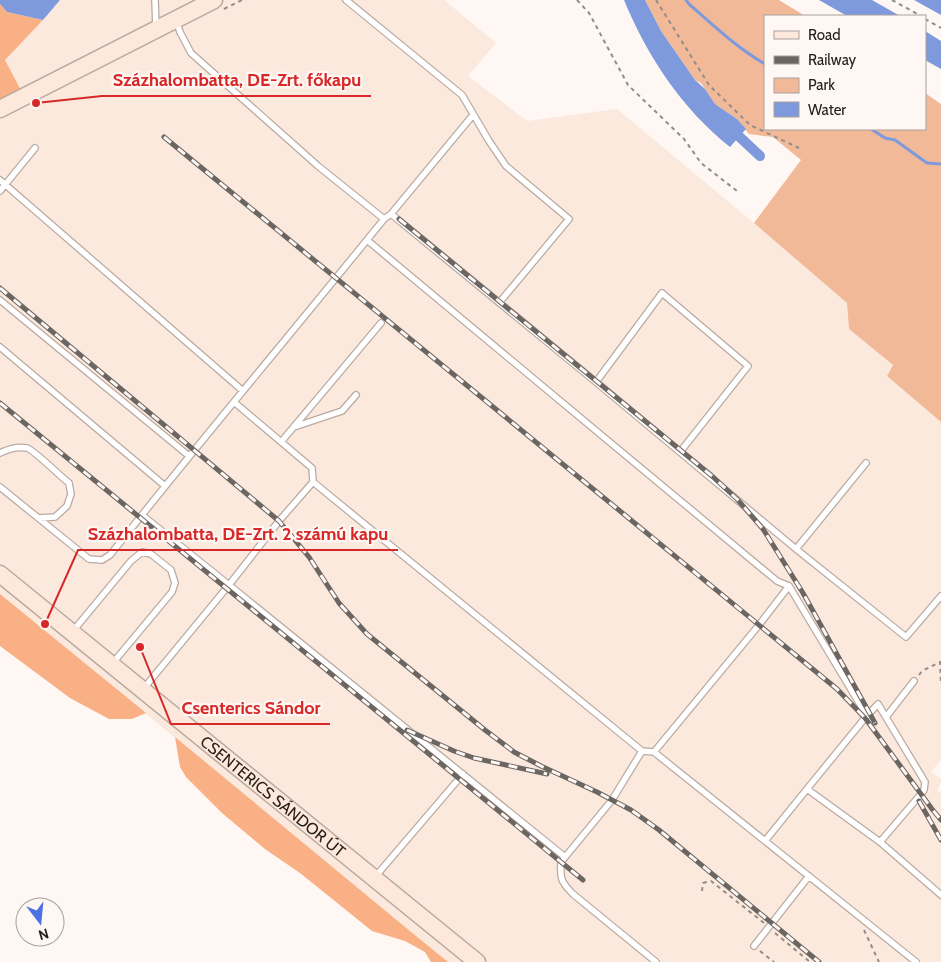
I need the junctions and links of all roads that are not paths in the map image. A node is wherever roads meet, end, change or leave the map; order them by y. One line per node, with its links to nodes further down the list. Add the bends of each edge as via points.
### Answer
1 (155, 0): 5 (lane)
2 (214, 0): 4 (street)
3 (346, 0): 7 (lane, via 462,95)
4 (176, 19): 5 (street); 12 (lane, via 191,53 318,166)
5 (156, 30): 6 (street)
6 (0, 109)
7 (473, 115): 11 (lane); 15 (lane, via 506,166 568,219)
8 (35, 148): 9 (lane)
9 (3, 183): 10 (lane); 19 (lane)
10 (0, 191)
11 (391, 214): 12 (lane); 15 (lane)
12 (384, 219): 13 (lane)
13 (366, 240): 19 (lane); 36 (lane, via 777,582)
14 (0, 300): 26 (lane)
15 (499, 303): 18 (lane)
16 (382, 323): 22 (lane)
17 (0, 347): 29 (lane)
18 (596, 382): 24 (lane); 24 (lane, via 662,293 748,366)
19 (243, 391): 21 (lane)
20 (356, 395): 22 (lane, via 342,412)
21 (234, 402): 23 (lane); 26 (lane)
22 (294, 427): 23 (lane)
23 (281, 442): 28 (lane, via 312,468)
24 (680, 452): 33 (lane)
25 (0, 453): 32 (lane, via 18,447 28,449 69,484 71,494 67,506 55,517)
26 (189, 456): 29 (lane)
27 (866, 463): 33 (lane)
28 (313, 482): 35 (lane); 44 (lane)
29 (165, 486): 31 (lane)
30 (0, 487): 32 (lane)
31 (142, 515): 32 (lane, via 110,555 102,560 89,559); 35 (lane)
32 (39, 518)
33 (796, 549): 37 (lane, via 906,637)
34 (0, 574): 38 (street, CSENTERICS SÁNDOR ÚT)
35 (229, 585): 41 (lane); 46 (lane)
36 (789, 586): 42 (lane); 45 (lane)
37 (941, 596)
38 (72, 632): 39 (street, CSENTERICS SÁNDOR ÚT); 39 (lane, via 130,561 142,552 151,554 171,570 175,583 172,592)
39 (111, 664): 41 (street, CSENTERICS SÁNDOR ÚT)
40 (914, 681): 43 (lane)
41 (143, 690): 52 (street, CSENTERICS SÁNDOR ÚT)
42 (867, 716): 43 (lane, via 878,704); 47 (lane)
43 (886, 717): 49 (lane, via 925,782 924,790)
44 (642, 750): 45 (lane); 50 (lane, via 612,800)
45 (654, 752): 48 (lane)
46 (463, 774): 50 (lane); 52 (lane)
47 (807, 789): 48 (lane); 49 (lane)
48 (765, 841): 51 (lane)
49 (880, 842): 53 (lane)
50 (565, 857): 56 (lane, via 560,870 562,884)
51 (809, 876): 54 (lane); 57 (lane)
52 (374, 878): 55 (street, CSENTERICS SÁNDOR ÚT)
53 (941, 895)
54 (754, 946)
55 (477, 962)
56 (656, 962)
57 (916, 962)

